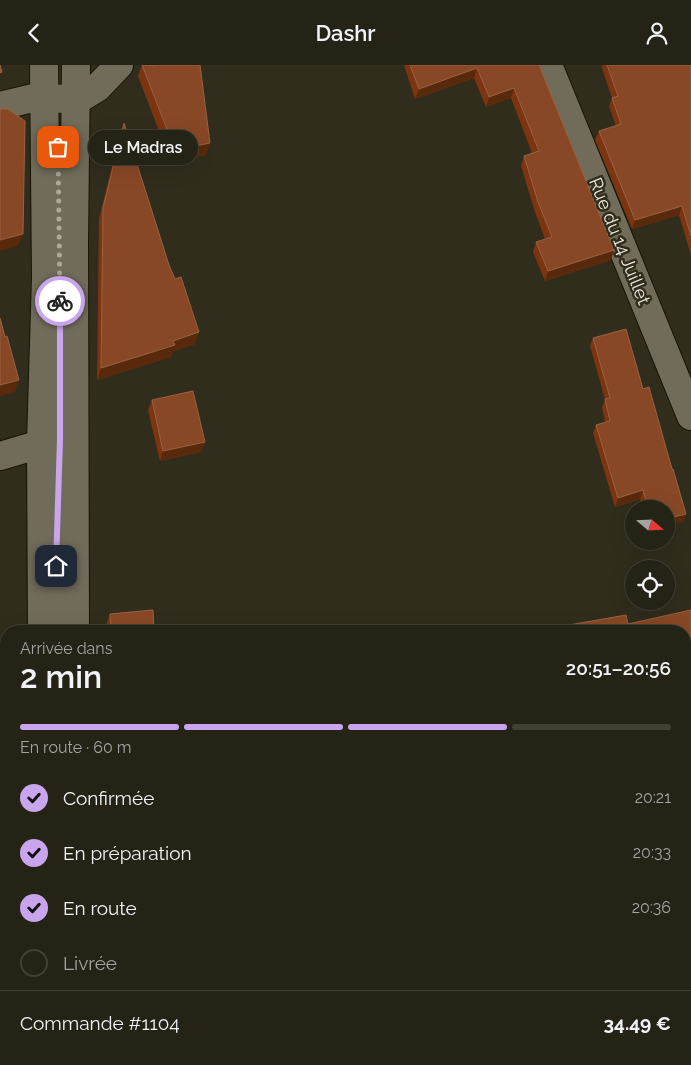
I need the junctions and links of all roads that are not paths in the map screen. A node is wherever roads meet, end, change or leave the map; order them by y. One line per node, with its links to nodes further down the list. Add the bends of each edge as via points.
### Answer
1 (44, 65): 5 (main road)
2 (76, 65): 6 (main road)
3 (119, 65): 6 (main road, via 97,88)
4 (548, 65): 8 (main road, Rue du 14 Juillet)
5 (44, 97): 6 (main road); 7 (main road); 9 (main road, via 46,277)
6 (77, 100): 9 (main road, via 74,243)
7 (0, 106)
8 (691, 416)
9 (58, 439): 10 (main road); 11 (main road); 12 (lane); 13 (main road)
10 (0, 456)
11 (42, 625)
12 (55, 625)
13 (74, 625)

